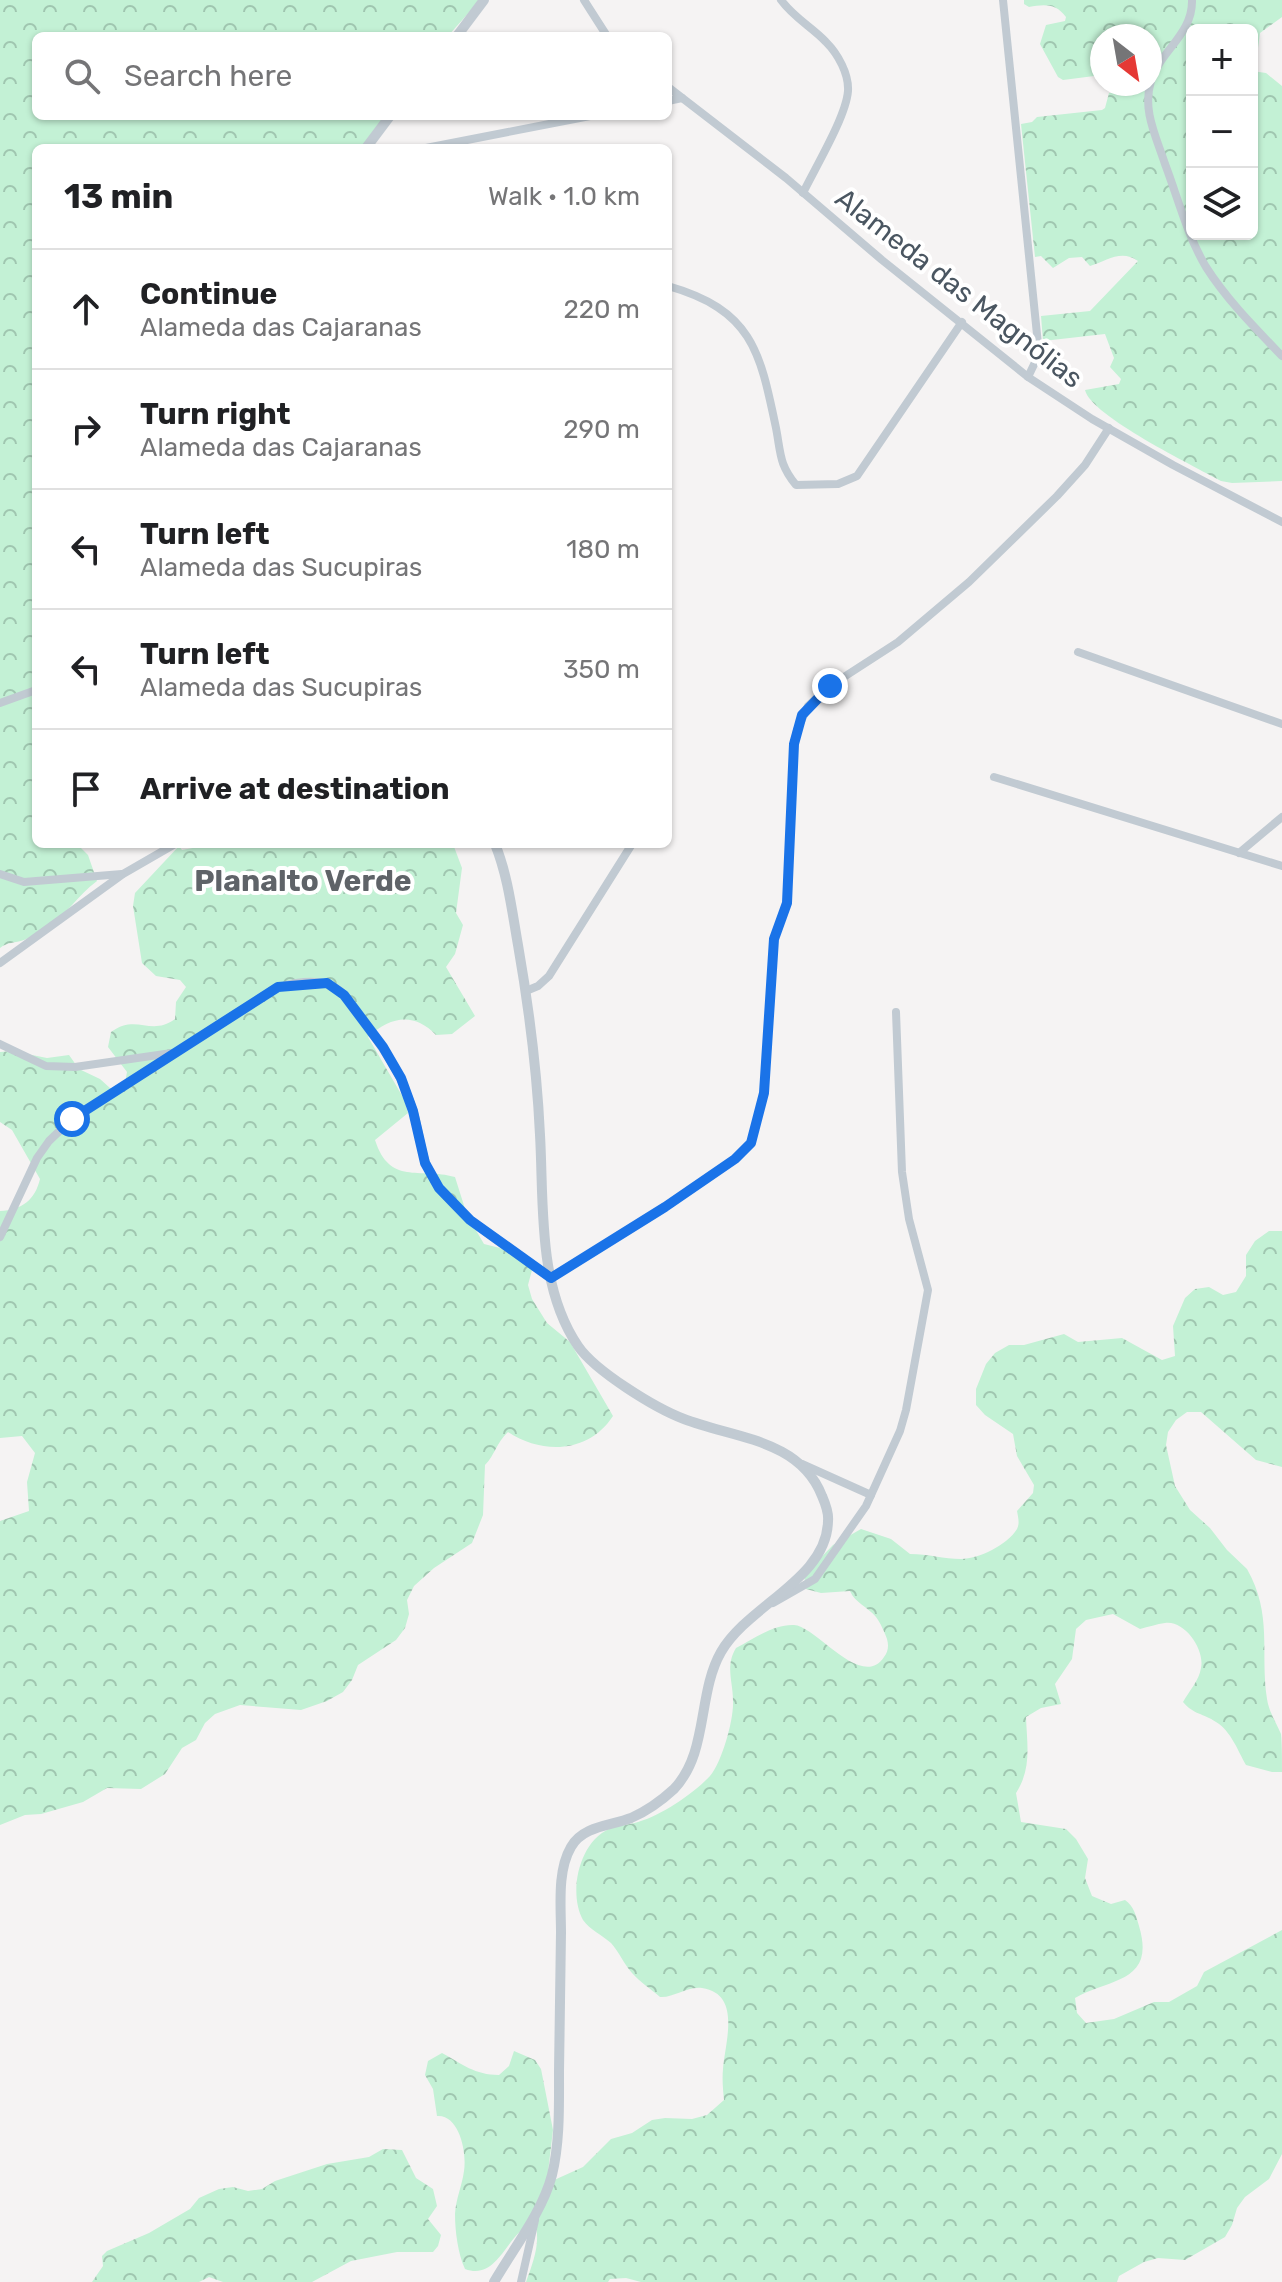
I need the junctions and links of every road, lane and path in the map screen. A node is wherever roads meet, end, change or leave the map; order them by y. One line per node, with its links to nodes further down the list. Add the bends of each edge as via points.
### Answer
1 (484, 0): 6 (street)
2 (584, 0): 7 (street)
3 (781, 0): 15 (street, via 827,43 845,70 848,91)
4 (1003, 0): 19 (street, via 1039,354)
5 (1192, 0): 18 (street, via 1182,33 1151,79 1149,118 1205,264)
6 (460, 32)
7 (604, 32)
8 (672, 90): 9 (street, Alameda das Magnólias)
9 (682, 98): 10 (street); 15 (street, Alameda das Magnólias)
10 (672, 100)
11 (387, 120): 13 (street)
12 (570, 120): 14 (street)
13 (369, 144)
14 (446, 144)
15 (803, 193): 17 (street, Alameda das Magnólias)
16 (672, 288): 17 (street, via 720,308 743,329 765,374 782,468 796,485 838,484 857,476)
17 (962, 322): 19 (street, Alameda das Magnólias)
18 (1282, 356)
19 (1028, 377): 20 (street, Alameda das Magnólias)
20 (1109, 428): 21 (street, Alameda das Magnólias); 41 (street, via 1076,475 969,582 898,642 808,706 794,744 787,903 774,939 764,1093 751,1143 665,1207)
21 (1282, 522)
22 (1078, 652): 25 (street)
23 (32, 691): 24 (street)
24 (0, 703)
25 (1282, 724)
26 (994, 777): 31 (street)
27 (1282, 817): 31 (street)
28 (168, 848): 34 (street)
29 (496, 848): 36 (street)
30 (629, 848): 36 (street, via 549,976)
31 (1239, 853): 32 (street)
32 (1282, 866)
33 (0, 874): 34 (street, via 24,882)
34 (123, 874): 35 (street)
35 (0, 963)
36 (526, 991): 41 (street)
37 (896, 1012): 43 (street, via 902,1172 928,1302 900,1431)
38 (0, 1044): 39 (street, via 46,1066 61,1067)
39 (177, 1052): 40 (street, via 72,1119 49,1141); 41 (street, via 278,987 327,983 338,988 401,1078 425,1163 439,1188 470,1220)
40 (0, 1237)
41 (551, 1278): 42 (street, via 561,1316 594,1364 684,1419 769,1445)
42 (801, 1463): 43 (street); 44 (street, via 819,1487 829,1523 816,1559)
43 (871, 1495): 44 (street, via 815,1579)
44 (761, 1609): 45 (street, via 721,1652 692,1763 676,1787 652,1808 578,1837 569,1850 561,1895 559,2122 552,2173)
45 (537, 2209): 46 (street); 47 (street)
46 (494, 2282)
47 (521, 2282)

